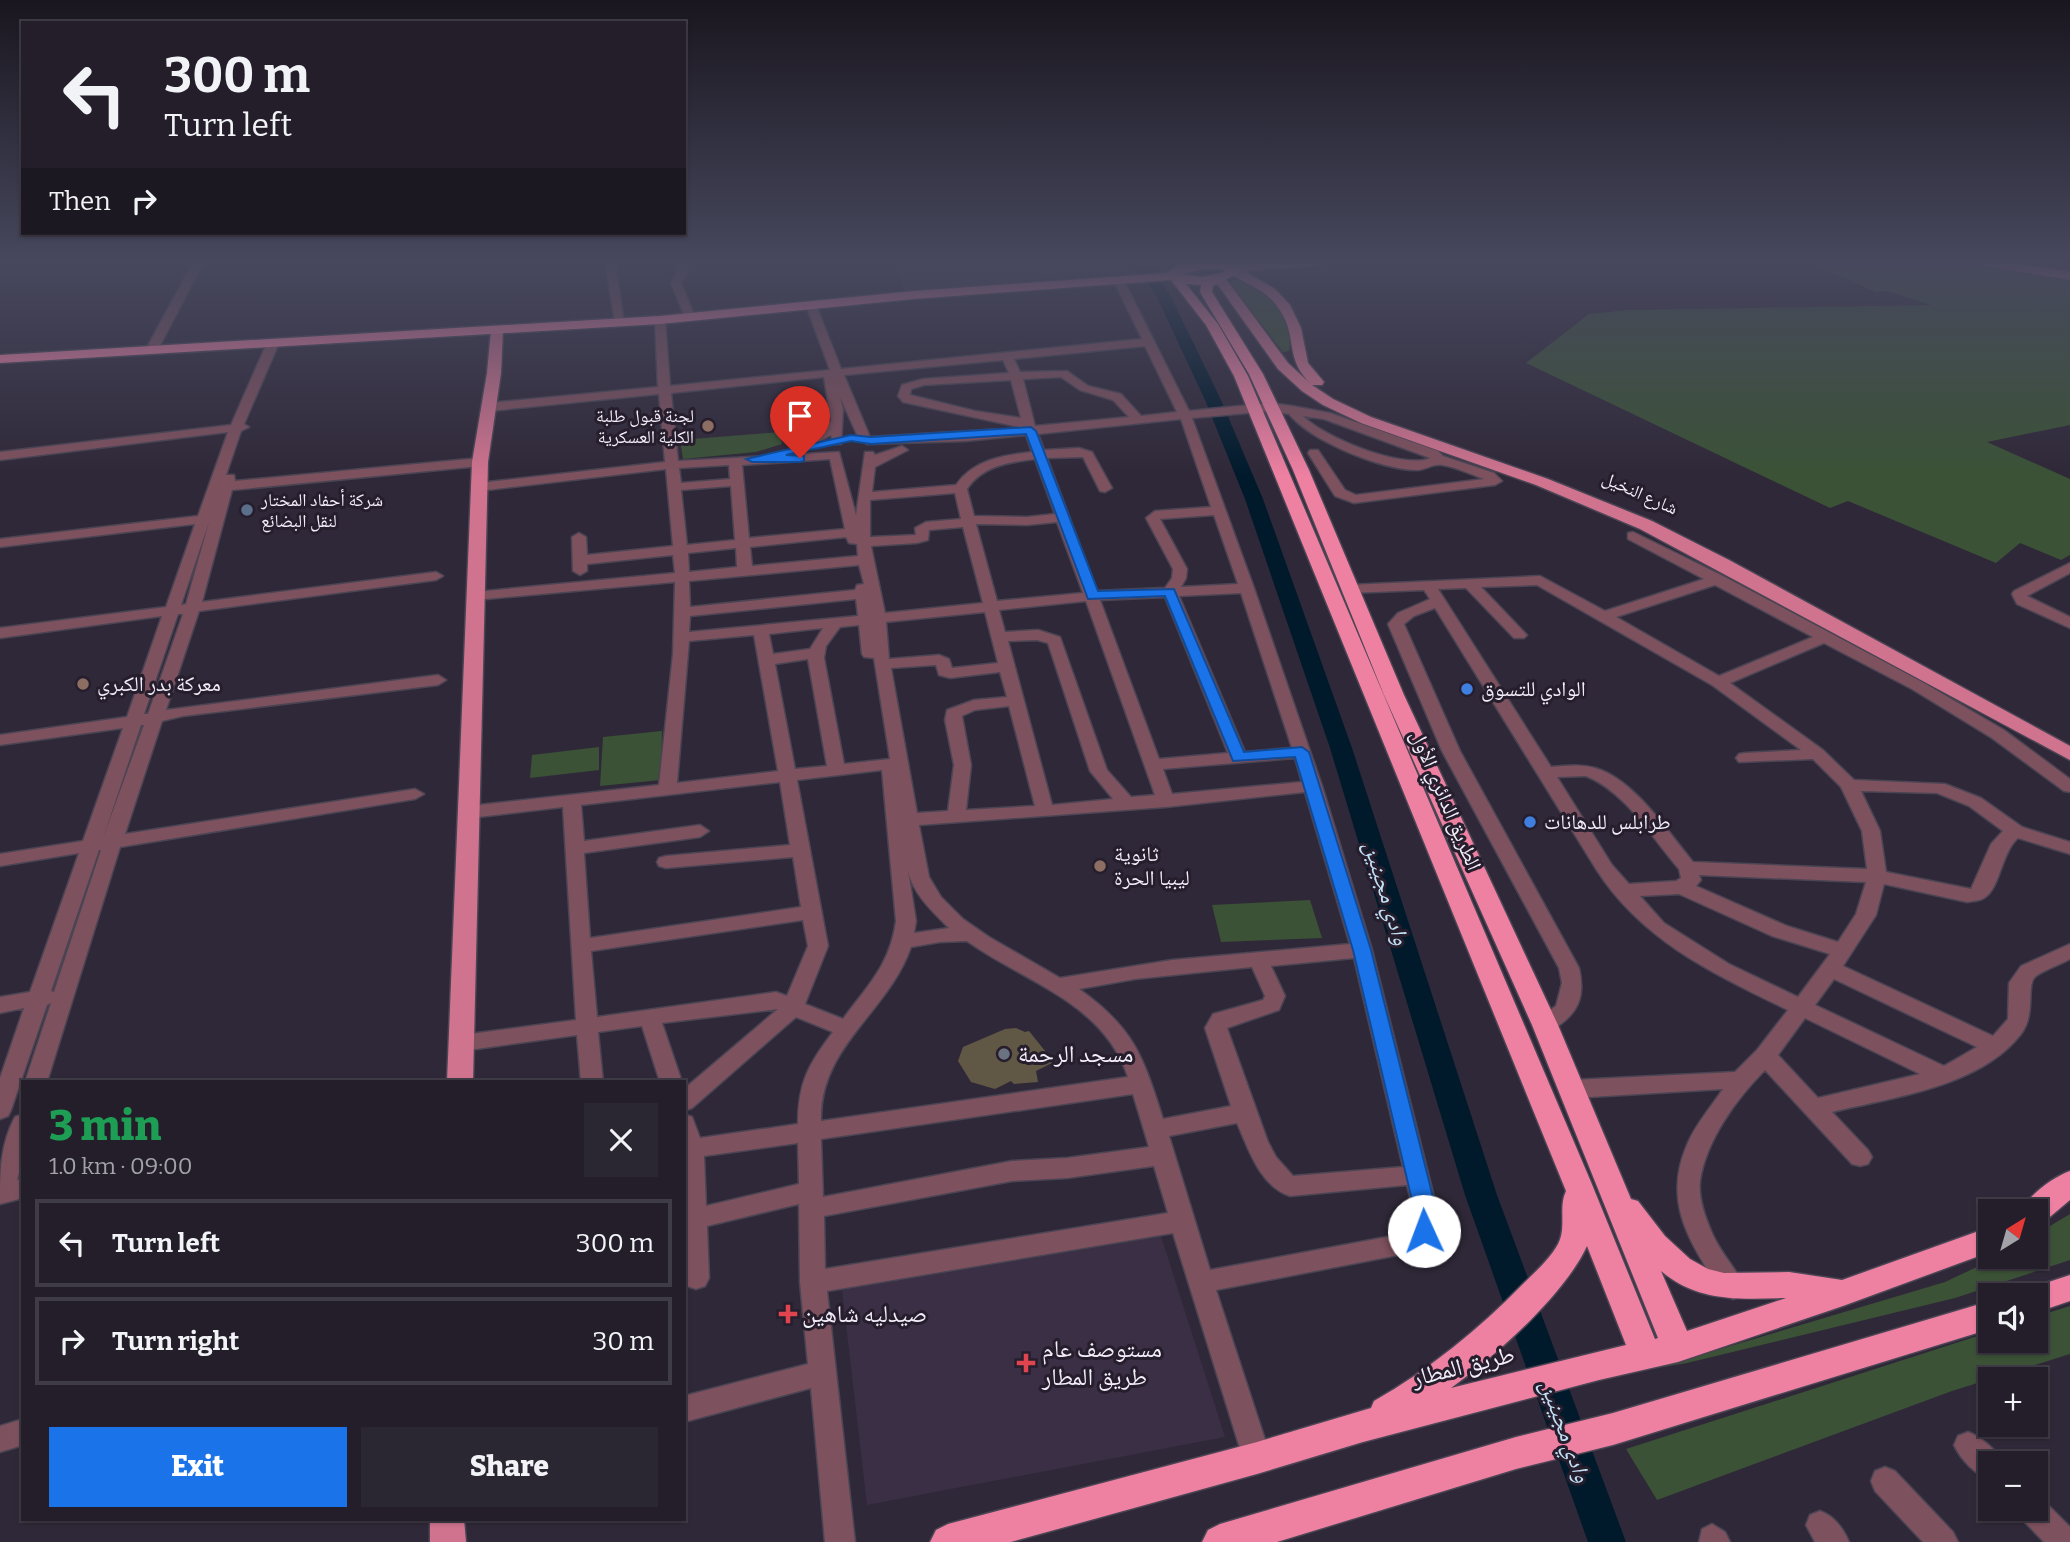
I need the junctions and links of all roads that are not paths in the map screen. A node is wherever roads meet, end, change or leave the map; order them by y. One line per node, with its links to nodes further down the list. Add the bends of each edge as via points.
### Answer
1 (160, 333): 13 (street)
2 (443, 333): 11 (highway)
3 (497, 333): 19 (main road)
4 (660, 333): 18 (street)
5 (818, 333): 16 (street)
6 (1146, 333): 12 (street)
7 (1217, 333): 20 (highway, الطريق الدائري الأول)
8 (1233, 333): 20 (highway, الطريق الدائري الأول, via 1256,374)
9 (1260, 333): 98 (main road, via 1283,366 1340,408 1560,489 1665,534)
10 (1295, 333): 94 (main road, شارع النخيل, via 1301,366 1348,403 1653,519)
11 (278, 342): 13 (highway); 26 (street)
12 (1148, 342): 14 (street); 22 (street)
13 (152, 349): 15 (highway)
14 (1007, 356): 16 (street); 17 (street)
15 (0, 357)
16 (834, 371): 18 (street); 24 (street); 28 (street, via 853,415)
17 (1016, 376): 23 (street, via 1068,374 1084,388 1117,397); 27 (street); 27 (street, via 914,383 907,385 904,396)
18 (662, 389): 19 (street); 36 (street)
19 (489, 407): 35 (main road)
20 (1263, 410): 21 (street); 22 (street); 25 (street); 64 (highway, الطريق الدائري الأول, via 1319,511); 174 (highway, الطريق الدائري الأول)
21 (1326, 416): 25 (street); 33 (street)
22 (1190, 417): 23 (street); 27 (street); 45 (street)
23 (1139, 420): 27 (street)
24 (837, 422): 28 (street); 29 (street)
25 (1304, 424): 33 (street, via 1335,441 1407,465)
26 (242, 427): 31 (street); 39 (street)
27 (1030, 430): 28 (street); 28 (street, via 902,450 880,458); 32 (street)
28 (854, 451): 29 (street); 37 (street); 44 (street)
29 (794, 453): 34 (street); 37 (street)
30 (1314, 453): 33 (street, via 1340,493 1354,499 1495,481)
31 (0, 456)
32 (1040, 456): 42 (street, via 1086,453); 43 (street, via 989,463 964,479); 46 (street)
33 (1438, 459)
34 (735, 460): 36 (street); 38 (street)
35 (480, 462): 39 (street); 40 (main road)
36 (671, 465): 40 (street); 41 (street)
37 (840, 475): 53 (street)
38 (738, 482): 41 (street); 51 (street)
39 (221, 486): 47 (street)
40 (479, 487): 68 (main road)
41 (674, 487): 54 (street)
42 (1105, 488)
43 (960, 489): 44 (street); 48 (street)
44 (864, 497): 53 (street)
45 (1219, 511): 63 (street); 65 (street, via 1153,516 1180,569)
46 (1062, 517): 48 (street, via 1032,523 1005,518); 69 (street)
47 (210, 519): 52 (street); 70 (street); 72 (street)
48 (967, 522): 53 (street, via 926,526 923,537); 71 (street)
49 (1633, 536): 60 (street)
50 (579, 537): 55 (street)
51 (743, 542): 53 (street); 54 (street); 57 (street)
52 (0, 543)
53 (860, 549): 57 (street); 66 (street); 75 (street)
54 (680, 550): 55 (street); 59 (street)
55 (580, 561): 62 (street)
56 (2070, 567): 77 (street, via 2019,594 2022,601)
57 (746, 570): 59 (street)
58 (436, 576): 70 (street)
59 (682, 577): 62 (street); 73 (street)
60 (1718, 579): 74 (street); 83 (street)
61 (1470, 584): 67 (street); 74 (street, via 1540,580); 80 (street)
62 (579, 585): 68 (street)
63 (1247, 588): 65 (street); 96 (street)
64 (1349, 589): 67 (street); 149 (highway, الطريق الدائري الأول)
65 (1170, 592): 69 (street); 99 (street)
66 (863, 594): 73 (street); 75 (street)
67 (1433, 594): 104 (street); 149 (street, via 1396,624 1451,751 1569,968 1572,983 1566,1010)
68 (475, 596): 115 (main road)
69 (1093, 596): 71 (street); 102 (street)
70 (194, 607): 72 (street); 91 (street)
71 (992, 607): 75 (street); 82 (street)
72 (171, 610): 79 (street); 92 (street)
73 (681, 612): 81 (street)
74 (1605, 616): 89 (street)
75 (871, 617): 76 (street); 86 (street); 101 (street)
76 (836, 621): 78 (street); 84 (street)
77 (2070, 623)
78 (761, 630): 81 (street); 85 (street)
79 (0, 633)
80 (1519, 635)
81 (681, 637): 108 (street)
82 (999, 637): 87 (street); 113 (street, via 1038,635 1055,640 1099,771)
83 (1825, 637): 89 (street); 109 (street, via 1998,734)
84 (817, 653): 85 (street); 103 (street)
85 (767, 660): 105 (street)
86 (882, 664): 87 (street, via 939,660 950,673); 101 (street)
87 (1005, 667): 90 (street)
88 (438, 680): 91 (street)
89 (1718, 682): 97 (street)
90 (1015, 701): 114 (street); 116 (street, via 959,708 953,714 962,756)
91 (157, 713): 92 (street); 120 (street)
92 (134, 716): 93 (street); 95 (street); 121 (street)
93 (0, 731)
94 (2070, 738)
95 (0, 740)
96 (1302, 752): 99 (street); 107 (street)
97 (1817, 754): 100 (street); 106 (street)
98 (2070, 754)
99 (1239, 758): 102 (street)
100 (1745, 758)
101 (893, 763): 103 (street); 117 (street)
102 (1153, 765): 112 (street)
103 (836, 769): 105 (street)
104 (1547, 773): 128 (street, via 1593,773 1625,794); 129 (street, via 1605,869)
105 (789, 774): 108 (street); 124 (street)
106 (1849, 785): 119 (street, via 1939,788 1975,802); 127 (street, via 1871,831)
107 (1313, 786): 112 (street); 137 (street)
108 (668, 787): 111 (street)
109 (2070, 787)
110 (415, 794): 120 (street)
111 (572, 800): 115 (street); 122 (street)
112 (1166, 801): 113 (street)
113 (1127, 804): 114 (street)
114 (1045, 811): 116 (street)
115 (470, 812): 152 (main road)
116 (956, 817): 117 (street)
117 (903, 820): 130 (street, via 924,889); 135 (street)
118 (700, 831): 122 (street)
119 (2015, 831): 123 (street); 127 (street, via 2000,844 1977,894 1967,896)
120 (113, 841): 121 (street); 131 (street)
121 (90, 845): 125 (street); 133 (street)
122 (574, 848): 136 (street)
123 (2070, 848)
124 (802, 850): 126 (street); 132 (street)
125 (0, 860)
126 (666, 862)
127 (1877, 876): 128 (street); 138 (street, via 1866,915)
128 (1684, 877): 129 (street); 138 (street, via 1779,933)
129 (1624, 891): 146 (street, via 1657,928 1722,968)
130 (940, 908): 134 (street); 135 (street, via 934,921)
131 (91, 909): 133 (street); 143 (street)
132 (812, 912): 136 (street); 147 (street, via 818,946)
133 (67, 914): 144 (street)
134 (971, 934): 135 (street); 142 (street)
135 (903, 942): 151 (street, via 895,964)
136 (580, 946): 150 (street)
137 (1362, 950): 140 (street); 173 (street)
138 (1843, 950): 141 (street)
139 (2070, 951): 153 (street, via 2028,971 2020,983 2020,1024)
140 (1259, 961): 142 (street, via 1156,969); 166 (street, via 1275,996 1272,1005 1222,1020 1216,1028)
141 (1831, 969): 146 (street); 153 (street)
142 (1060, 985): 161 (street, via 1115,1031 1129,1051)
143 (64, 995): 144 (street); 156 (street)
144 (38, 999): 145 (street); 164 (street)
145 (0, 1005)
146 (1801, 1006): 154 (street); 155 (street)
147 (793, 1008): 148 (street, via 776,1000); 151 (street); 163 (street)
148 (650, 1018): 150 (street); 159 (street)
149 (1545, 1025): 162 (highway, الطريق الدائري الأول)
150 (589, 1026): 152 (street); 158 (street)
151 (848, 1030): 169 (street, via 821,1064 809,1097)
152 (462, 1043): 157 (main road)
153 (1996, 1047): 155 (street)
154 (1765, 1056): 160 (street); 165 (street)
155 (1945, 1076): 165 (street)
156 (37, 1080)
157 (460, 1080)
158 (592, 1080)
159 (670, 1080)
160 (1741, 1080): 162 (street); 187 (street, via 1698,1146 1688,1182 1690,1208 1702,1240)
161 (1141, 1084): 168 (street); 169 (street)
162 (1573, 1089): 176 (highway, الطريق الدائري الأول)
163 (686, 1100)
164 (9, 1103)
165 (1814, 1108): 172 (street)
166 (1244, 1113): 168 (street); 173 (street, via 1277,1179 1286,1185)
167 (21, 1129): 178 (street)
168 (1156, 1129): 171 (street)
169 (808, 1133): 170 (street); 179 (street)
170 (688, 1150): 181 (street)
171 (1164, 1155): 179 (street); 182 (street)
172 (1860, 1157)
173 (1417, 1175): 186 (street, via 1426,1213 1424,1231 1409,1243)
174 (1577, 1182): 193 (highway, الطريق الدائري الأول); 196 (highway, via 1578,1227 1560,1266 1490,1340 1425,1390)
175 (2070, 1183): 180 (highway)
176 (1608, 1184): 187 (highway, via 1654,1244 1687,1274); 192 (highway, الطريق الدائري الأول)
177 (21, 1189): 178 (street)
178 (0, 1194)
179 (810, 1200): 181 (street); 185 (street)
180 (2048, 1201)
181 (690, 1220): 184 (street)
182 (1182, 1221): 185 (street); 186 (street)
183 (1978, 1243): 189 (highway, طريق المطار)
184 (696, 1278)
185 (813, 1282): 194 (street)
186 (1202, 1282): 201 (street)
187 (1733, 1288): 189 (highway, via 1791,1285)
188 (2070, 1288): 190 (highway)
189 (1843, 1293): 192 (highway, طريق المطار)
190 (2048, 1296)
191 (1978, 1319): 208 (highway)
192 (1678, 1348): 193 (highway, طريق المطار)
193 (1646, 1356): 196 (highway, طريق المطار)
194 (823, 1372): 195 (street); 206 (street)
195 (686, 1408)
196 (1363, 1426): 201 (highway, طريق المطار)
197 (21, 1433): 198 (street)
198 (0, 1439)
199 (1968, 1445): 200 (street)
200 (1978, 1455)
201 (1257, 1458): 207 (highway, طريق المطار)
202 (1885, 1481): 209 (street)
203 (447, 1521): 205 (main road)
204 (2044, 1521): 210 (street)
205 (448, 1542)
206 (841, 1542)
207 (948, 1542)
208 (1220, 1542)
209 (1943, 1542)
210 (2064, 1542)

